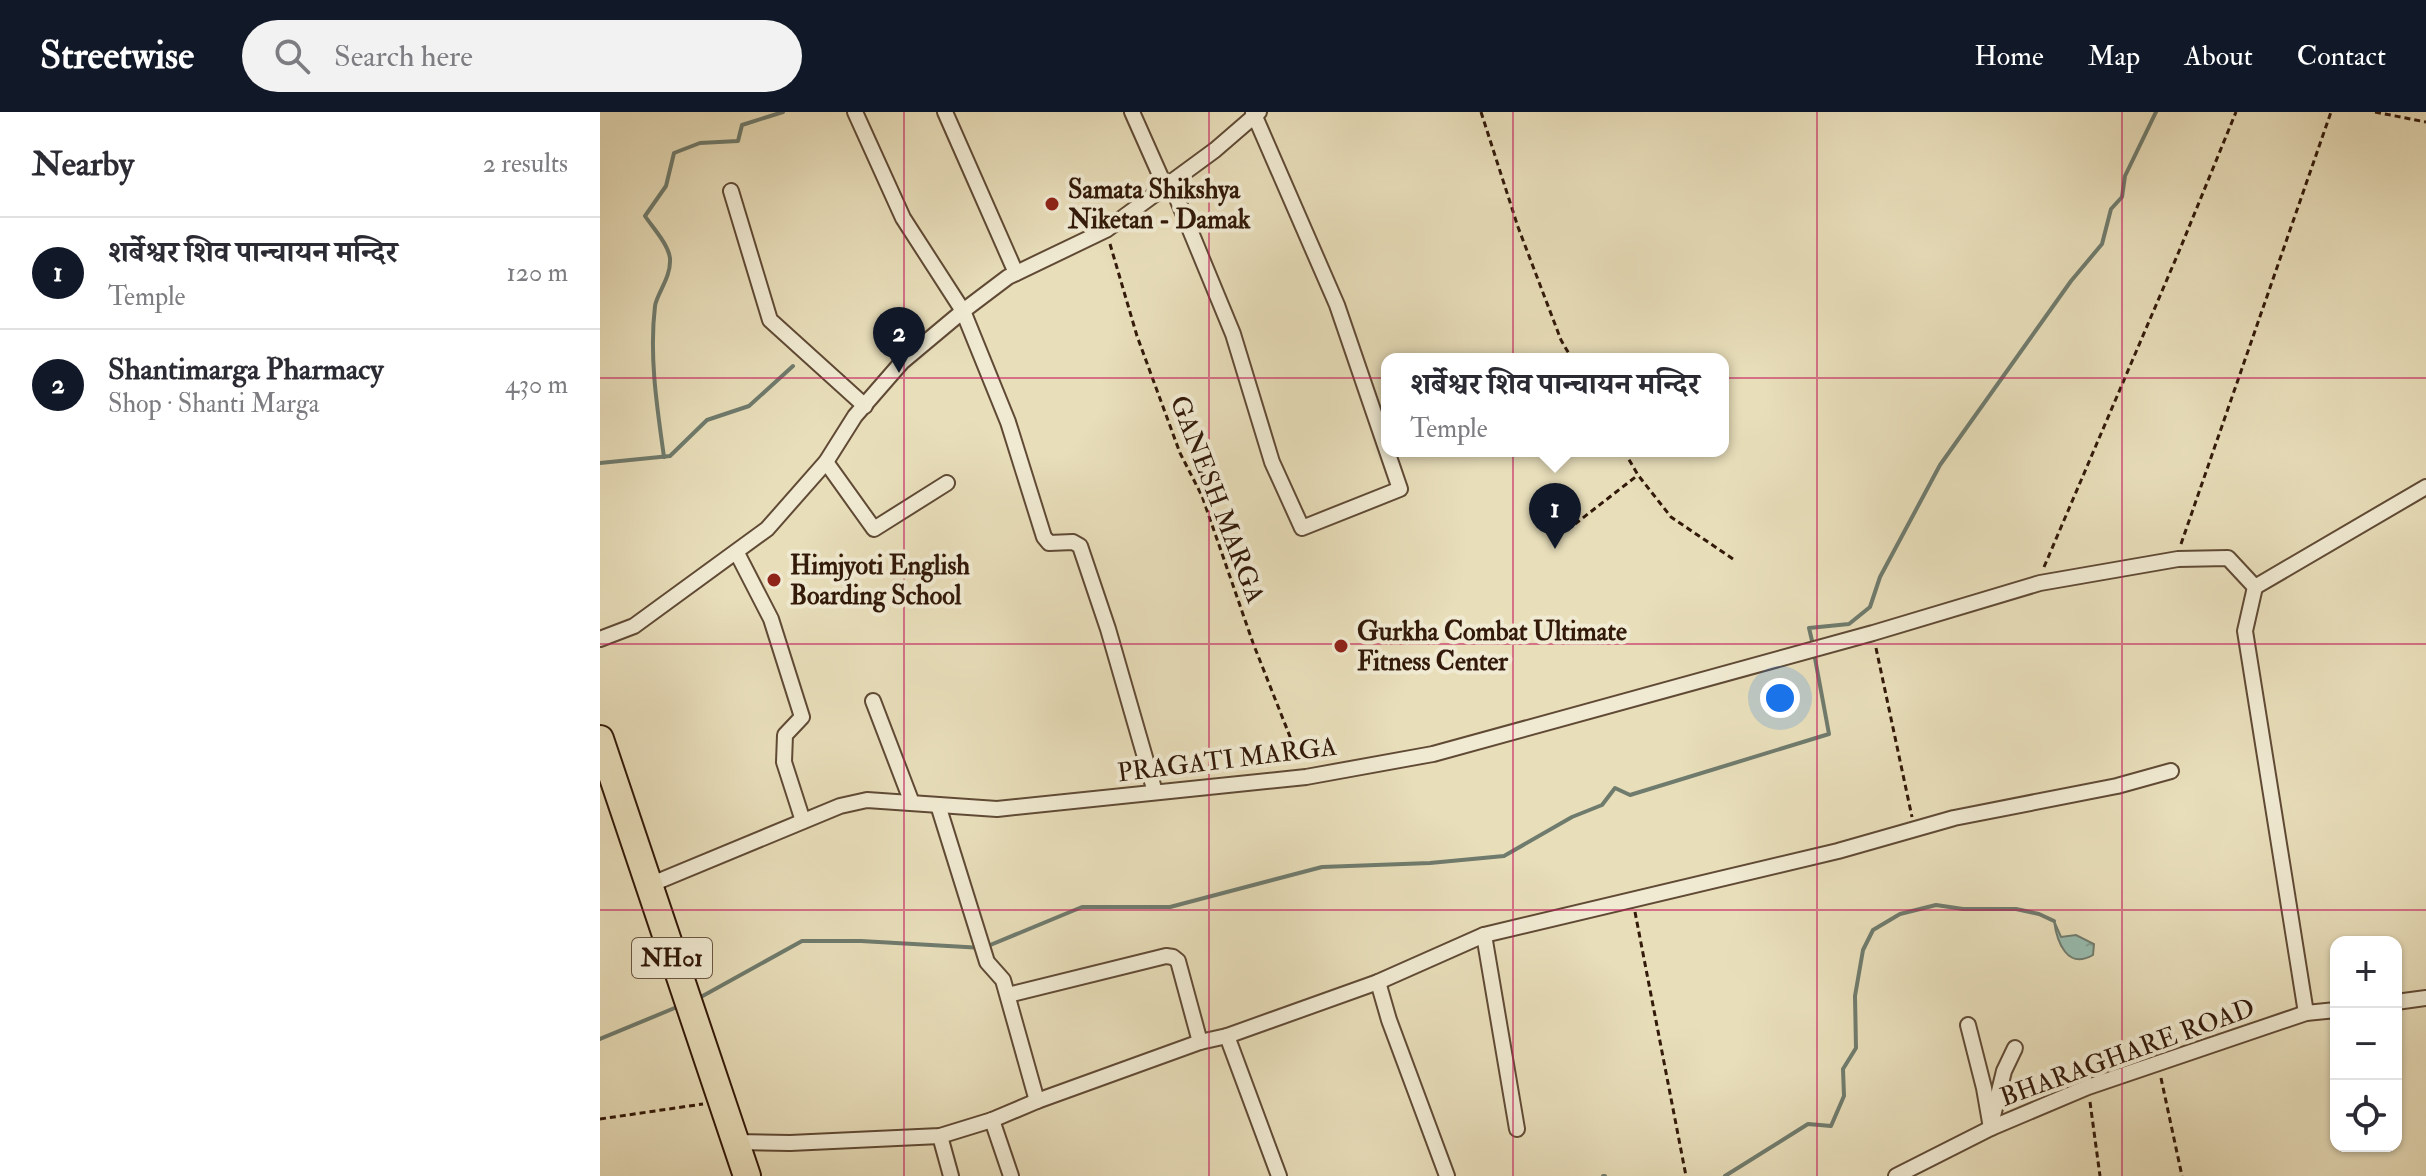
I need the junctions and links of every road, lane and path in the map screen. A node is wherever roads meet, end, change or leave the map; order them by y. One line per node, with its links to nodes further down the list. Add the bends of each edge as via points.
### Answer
1 (855, 112): 15 (street, via 903,218)
2 (945, 112): 14 (street)
3 (1132, 112): 10 (street)
4 (1481, 112): 16 (path)
5 (2236, 112): 29 (path)
6 (2331, 112): 27 (path)
7 (2375, 112): 9 (path)
8 (1256, 113): 13 (street); 18 (street, via 1337,305)
9 (2426, 122)
10 (1164, 184)
11 (731, 191): 17 (street, via 770,320)
12 (1176, 196): 19 (street, via 1233,334 1272,462 1302,528 1400,489)
13 (1106, 230): 14 (street); 36 (path, GANESH MARGA, via 1137,336)
14 (1016, 273): 15 (street)
15 (963, 311): 17 (street, via 902,362); 37 (street, via 1008,422 1044,537 1049,543 1080,546)
16 (1569, 353)
17 (865, 406): 21 (street)
18 (1381, 434)
19 (1389, 457)
20 (1628, 457): 22 (path)
21 (826, 462): 23 (street, via 874,529); 26 (street, via 767,529)
22 (1638, 475): 25 (path); 28 (path, via 1671,517)
23 (947, 483)
24 (2426, 487): 30 (street)
25 (1575, 524)
26 (737, 553): 32 (street, via 634,626); 40 (street, via 771,619 802,717 785,735 784,762)
27 (2178, 559): 29 (street, PRAGATI MARGA); 30 (street, PRAGATI MARGA, via 2228,558)
28 (1736, 561)
29 (2040, 583): 31 (street, PRAGATI MARGA)
30 (2255, 587): 50 (street, via 2245,631)
31 (1873, 633): 36 (street, PRAGATI MARGA, via 1433,754); 41 (path)
32 (600, 639)
33 (873, 701): 38 (street)
34 (602, 749): 42 (highway, NH01)
35 (2171, 771): 41 (street)
36 (1306, 777): 37 (street, PRAGATI MARGA)
37 (1155, 792): 39 (street, PRAGATI MARGA, via 997,809)
38 (912, 803): 39 (street, PRAGATI MARGA); 40 (street, PRAGATI MARGA, via 867,800)
39 (938, 805): 46 (street, via 987,962)
40 (803, 821): 42 (street, PRAGATI MARGA)
41 (1915, 828): 43 (street)
42 (647, 886): 57 (highway, NH01)
43 (1634, 900): 44 (street); 70 (path)
44 (1484, 935): 45 (street); 62 (street)
45 (1378, 982): 52 (street); 69 (street)
46 (1008, 995): 53 (street, via 1173,957); 58 (street)
47 (2426, 998): 48 (street)
48 (2402, 1001)
49 (2330, 1011): 50 (street, BHARAGHARE ROAD)
50 (2306, 1013): 55 (street, BHARAGHARE ROAD)
51 (1968, 1025): 61 (street)
52 (1227, 1036): 53 (street); 68 (street)
53 (1200, 1042): 58 (street)
54 (2015, 1048): 61 (street)
55 (2158, 1065): 56 (street, BHARAGHARE ROAD); 73 (path)
56 (2088, 1087): 61 (street, BHARAGHARE ROAD); 72 (path)
57 (721, 1101): 59 (path); 64 (highway, NH01)
58 (1037, 1101): 60 (street)
59 (600, 1119)
60 (992, 1120): 63 (street); 67 (street)
61 (1991, 1128): 71 (street, BHARAGHARE ROAD)
62 (1517, 1129)
63 (940, 1136): 64 (street); 66 (street)
64 (734, 1142): 65 (highway, NH01)
65 (747, 1176)
66 (951, 1176)
67 (1011, 1176)
68 (1279, 1176)
69 (1447, 1176)
70 (1686, 1176)
71 (1896, 1176)
72 (2100, 1176)
73 (2182, 1176)

